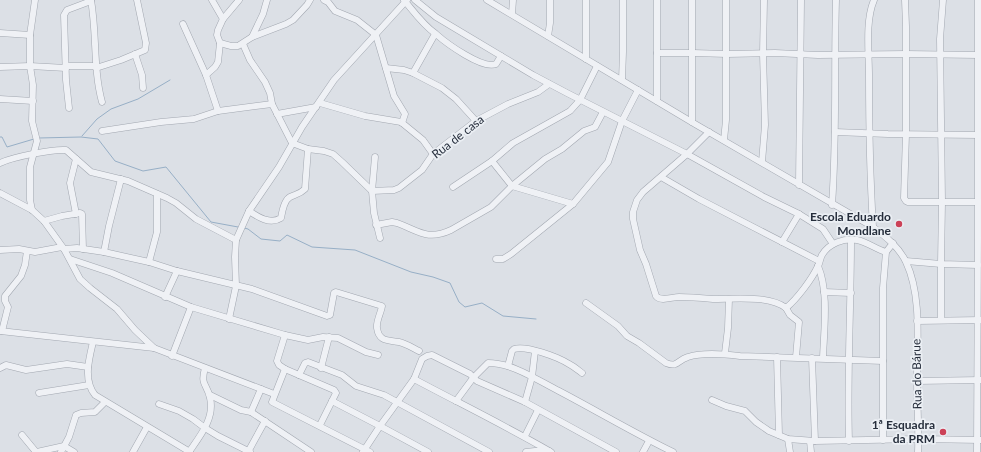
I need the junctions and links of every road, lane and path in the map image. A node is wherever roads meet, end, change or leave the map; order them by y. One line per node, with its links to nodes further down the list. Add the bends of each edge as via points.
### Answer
1 (35, 0): 31 (street)
2 (137, 0): 39 (street, via 146,48)
3 (212, 0): 27 (street)
4 (239, 0): 27 (street)
5 (267, 0): 34 (street)
6 (310, 0): 34 (street, via 291,22)
7 (324, 0): 32 (street, via 335,11 357,20)
8 (405, 0): 30 (street, via 417,17); 32 (street)
9 (415, 0): 48 (street, via 436,17)
10 (487, 0): 26 (street, Rua do Bárue)
11 (513, 0): 26 (street)
12 (550, 0): 33 (street)
13 (586, 0): 49 (street)
14 (623, 0): 59 (street)
15 (657, 0): 38 (street)
16 (692, 0): 37 (street)
17 (726, 0): 40 (street)
18 (764, 0): 41 (street)
19 (801, 0): 42 (street)
20 (836, 0): 43 (street)
21 (874, 0): 46 (street, via 869,26)
22 (905, 0): 44 (street)
23 (943, 0): 45 (street)
24 (978, 0): 47 (street)
25 (91, 1): 53 (street, via 64,12); 54 (street)
26 (512, 14): 33 (street, Rua do Bárue)
27 (223, 19): 35 (street, via 217,32)
28 (183, 24): 58 (street)
29 (0, 33): 31 (street)
30 (435, 34): 48 (street, via 462,53 489,65 496,64); 57 (street)
31 (30, 35): 50 (street)
32 (376, 35): 55 (street); 70 (street, via 334,80)
33 (548, 36): 49 (street, Rua do Bárue)
34 (252, 37): 36 (street)
35 (220, 43): 36 (street, via 231,46); 58 (street, via 218,62)
36 (242, 44): 69 (street, via 265,82)
37 (693, 52): 38 (street); 40 (street); 77 (street)
38 (657, 53): 66 (street)
39 (135, 54): 54 (street); 61 (street, via 142,75)
40 (727, 54): 41 (street); 87 (street)
41 (763, 54): 42 (street); 96 (street, via 765,125)
42 (800, 54): 43 (street); 101 (street)
43 (835, 54): 46 (street); 82 (street)
44 (906, 54): 45 (street); 46 (street); 84 (street)
45 (940, 54): 47 (street); 86 (street)
46 (869, 55): 83 (street)
47 (978, 55): 56 (street)
48 (501, 56): 60 (street)
49 (586, 59): 51 (street, Rua do Bárue)
50 (30, 66): 52 (street); 53 (street); 65 (street)
51 (597, 66): 59 (street, Rua do Bárue); 64 (street)
52 (0, 67)
53 (66, 67): 54 (street); 71 (street)
54 (96, 67): 68 (street)
55 (386, 68): 57 (street); 79 (street, via 394,96 405,114)
56 (980, 70): 67 (street)
57 (413, 73): 76 (street, via 448,92)
58 (206, 75): 72 (street)
59 (622, 80): 62 (street, Rua do Bárue)
60 (549, 84): 64 (street); 76 (street, Rua de casa, via 538,92 508,104)
61 (143, 88)
62 (638, 90): 66 (street, Rua do Bárue); 75 (street)
63 (0, 99): 65 (street)
64 (580, 100): 73 (street); 95 (street, via 570,110 513,143)
65 (33, 101): 92 (street, via 32,121 37,141)
66 (657, 101): 77 (street, Rua do Bárue)
67 (980, 101): 78 (street)
68 (102, 102)
69 (272, 104): 72 (street); 74 (street)
70 (318, 105): 74 (street); 79 (street); 88 (street)
71 (69, 108)
72 (218, 111): 80 (street, via 194,119)
73 (603, 112): 75 (street); 102 (street, via 595,127 584,131)
74 (277, 114): 88 (street)
75 (622, 121): 91 (street); 109 (street, via 608,162)
76 (476, 122): 90 (street, Rua de casa)
77 (692, 122): 81 (street, Rua do Bárue)
78 (980, 122): 85 (street)
79 (402, 123): 90 (street, via 423,140)
80 (102, 131)
81 (710, 132): 87 (street, Rua do Bárue); 91 (street)
82 (835, 132): 83 (street); 110 (street)
83 (869, 134): 84 (street); 117 (street)
84 (906, 134): 86 (street); 107 (street, via 904,198 908,202)
85 (978, 134): 86 (street); 98 (street)
86 (941, 135): 107 (street)
87 (724, 140): 96 (street, Rua do Bárue)
88 (292, 143): 89 (street); 112 (street)
89 (308, 148): 104 (street, via 333,154); 112 (street, via 305,189 286,200 280,218 258,218)
90 (433, 154): 104 (street, Rua de casa, via 422,170 399,188)
91 (687, 154): 99 (street); 114 (street)
92 (32, 155): 94 (street, via 63,150); 97 (street, via 15,157); 111 (street, via 29,180)
93 (375, 157): 104 (street)
94 (76, 159): 100 (street, via 94,173); 113 (street, via 70,183)
95 (492, 161): 102 (street); 103 (street)
96 (762, 162): 101 (street, Rua do Bárue)
97 (0, 163)
98 (980, 170): 108 (street)
99 (661, 177): 122 (street); 143 (street, via 640,195 632,215 640,250 656,296 661,299)
100 (121, 179): 106 (street); 129 (street)
101 (799, 185): 110 (street, Rua do Bárue)
102 (512, 186): 109 (street); 116 (street, via 491,207 444,233 424,235 392,222)
103 (453, 187)
104 (372, 191): 116 (street)
105 (0, 193): 111 (street)
106 (157, 194): 120 (street); 134 (street, via 157,232)
107 (942, 202): 108 (street); 136 (street)
108 (980, 202): 118 (street)
109 (573, 204): 132 (street, via 511,254 503,259)
110 (832, 205): 117 (street, Rua do Bárue)
111 (32, 210): 115 (street)
112 (249, 211): 120 (street)
113 (76, 214): 115 (street); 126 (street, via 80,213 82,216)
114 (799, 214): 122 (street); 124 (street, via 823,229)
115 (44, 221): 125 (street)
116 (376, 225): 119 (street)
117 (873, 228): 123 (street, Rua do Bárue)
118 (980, 237): 137 (street)
119 (380, 238)
120 (236, 240): 139 (street)
121 (850, 240): 124 (street); 130 (street, via 858,240); 141 (street)
122 (782, 242): 135 (street)
123 (893, 243): 130 (street); 133 (street, Rua do Bárue)
124 (832, 244): 135 (street, via 826,249)
125 (63, 248): 126 (street); 128 (street); 131 (street)
126 (83, 249): 129 (street)
127 (0, 250): 128 (street, via 17,248)
128 (27, 251): 151 (street, via 21,276 5,296 4,301 8,307)
129 (104, 252): 134 (street)
130 (886, 252): 166 (street, via 883,288)
131 (70, 259): 142 (street, via 112,273); 155 (street, via 80,279 117,309)
132 (496, 259)
133 (906, 261): 136 (street); 150 (street, Rua do Bárue, via 915,297)
134 (149, 262): 138 (street)
135 (819, 264): 140 (street); 146 (street, via 796,299)
136 (941, 264): 137 (street); 148 (street)
137 (979, 267): 149 (street)
138 (177, 271): 139 (street); 142 (street)
139 (236, 286): 147 (street); 156 (street, via 268,294 327,316 330,315 333,295 336,292 381,305 377,328 382,339 399,342)
140 (824, 292): 141 (street); 164 (street)
141 (851, 294): 165 (street)
142 (165, 297): 145 (street)
143 (729, 299): 146 (street, via 767,301); 158 (street)
144 (586, 303): 158 (street, via 666,364 674,366 687,357)
145 (191, 308): 147 (street); 160 (street)
146 (786, 308): 162 (street, via 799,322)
147 (229, 319): 152 (street)
148 (942, 320): 149 (street); 150 (street)
149 (979, 320): 178 (street)
150 (917, 321): 179 (street, Rua do Bárue)
151 (1, 331): 154 (street)
152 (285, 335): 153 (street, via 308,340); 172 (street, via 277,361)
153 (330, 337): 159 (street); 171 (street)
154 (93, 342): 155 (street); 168 (street)
155 (154, 348): 160 (street)
156 (419, 351)
157 (535, 351): 167 (street, via 514,348); 173 (street, via 570,364); 175 (street)
158 (725, 353): 161 (street)
159 (378, 355)
160 (172, 356): 170 (street)
161 (776, 357): 162 (street); 200 (street)
162 (796, 357): 163 (street)
163 (812, 358): 164 (street); 207 (street)
164 (823, 358): 165 (street)
165 (849, 359): 166 (street); 208 (street)
166 (883, 361): 204 (street)
167 (508, 366): 175 (street); 176 (street, via 488,363)
168 (88, 367): 169 (street, via 67,364 26,370 6,366); 180 (street)
169 (0, 368)
170 (205, 368): 181 (street); 184 (street, via 203,380)
171 (321, 368): 174 (street, via 306,362); 189 (street, via 342,375 354,385)
172 (285, 369): 174 (street); 183 (street)
173 (582, 373)
174 (299, 375): 186 (street, via 334,390 336,393)
175 (532, 377): 190 (street); 206 (street)
176 (473, 378): 177 (street, via 470,374 427,356 422,359); 187 (street); 190 (street)
177 (414, 379): 187 (street); 189 (street)
178 (979, 380): 179 (street); 205 (street)
179 (917, 381): 203 (street, Rua do Bárue)
180 (89, 385): 182 (street); 188 (street, via 95,395)
181 (261, 390): 183 (street); 193 (street)
182 (39, 393)
183 (274, 394): 195 (street, via 273,403)
184 (210, 395): 193 (street); 198 (street, via 210,416)
185 (712, 400): 200 (street, via 745,411 756,422)
186 (332, 401): 195 (street); 196 (street)
187 (456, 401): 201 (street)
188 (105, 402): 197 (street); 209 (street, via 95,412 78,414)
189 (397, 402): 196 (street); 218 (street)
190 (525, 402): 192 (street)
191 (159, 404): 198 (street, via 179,411)
192 (538, 410): 201 (street); 221 (street)
193 (251, 412): 194 (street)
194 (265, 421): 215 (street); 216 (street)
195 (320, 425): 210 (street)
196 (380, 426): 210 (street); 217 (street)
197 (147, 427): 213 (street); 214 (street)
198 (205, 428): 214 (street); 215 (street)
199 (22, 435): 211 (street)
200 (779, 435): 202 (street)
201 (524, 436): 220 (street)
202 (788, 439): 207 (street); 224 (street)
203 (919, 439): 204 (street); 205 (street); 226 (street, Rua do Bárue)
204 (883, 440): 208 (street)
205 (979, 440): 227 (street)
206 (649, 441): 222 (street); 223 (street)
207 (812, 441): 208 (street); 225 (street)
208 (849, 441)
209 (62, 449): 211 (street); 212 (street)
210 (366, 451)
211 (37, 452)
212 (74, 452)
213 (134, 452)
214 (190, 452)
215 (249, 452)
216 (311, 452)
217 (428, 452)
218 (489, 452)
219 (526, 452): 220 (street)
220 (550, 452)
221 (616, 452)
222 (643, 452)
223 (673, 452)
224 (790, 452)
225 (811, 452)
226 (918, 452)
227 (977, 452)

